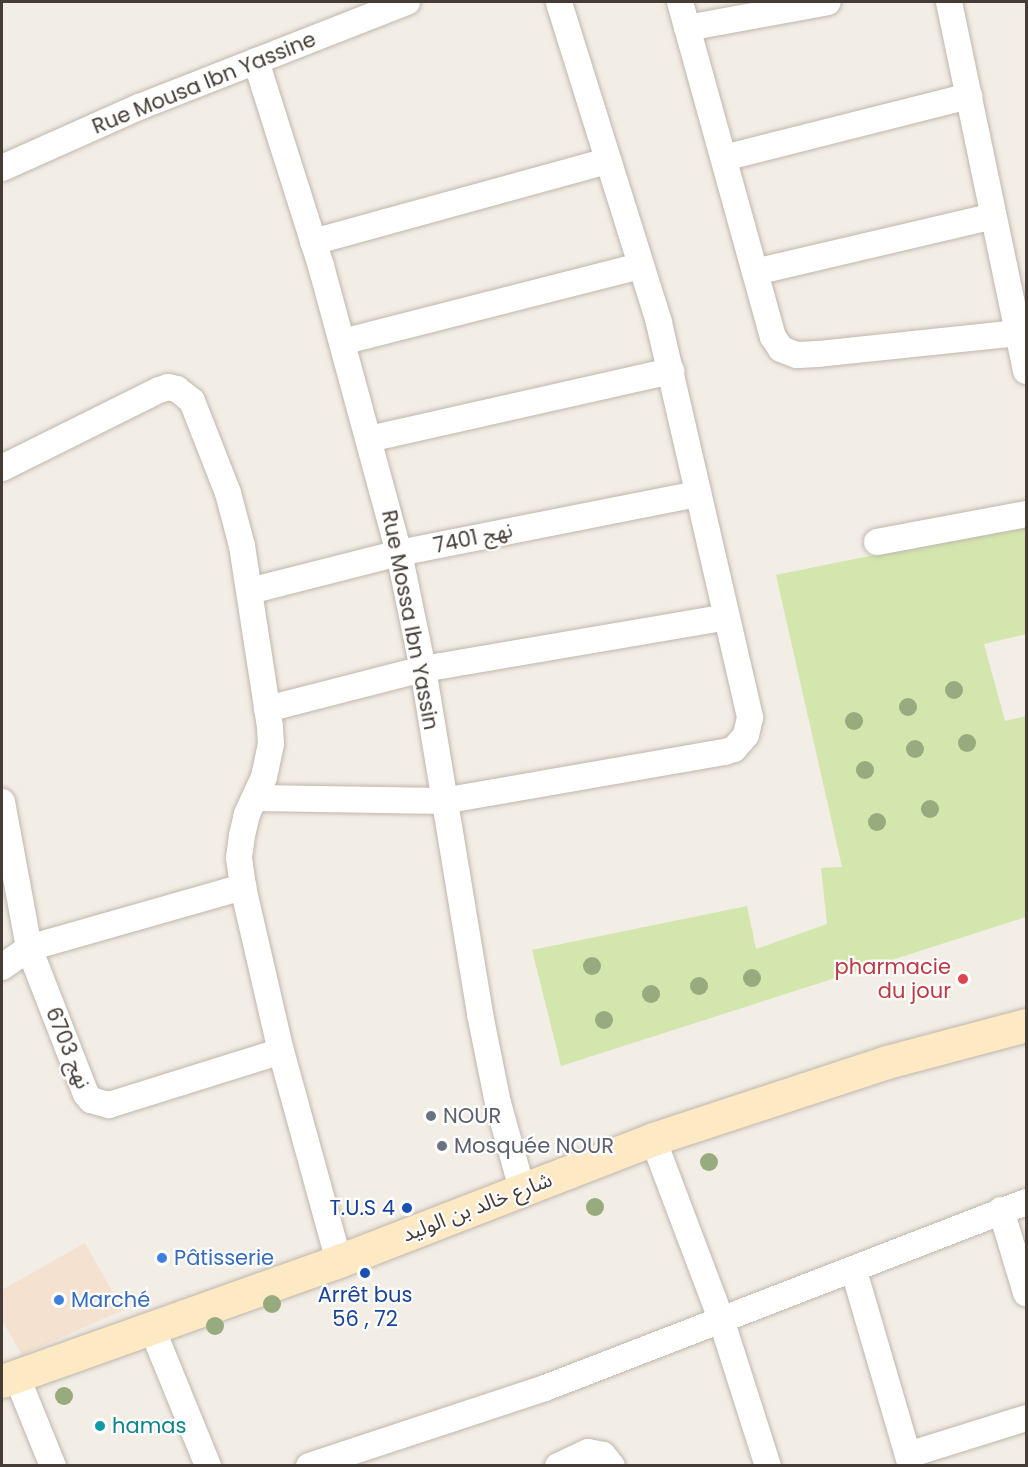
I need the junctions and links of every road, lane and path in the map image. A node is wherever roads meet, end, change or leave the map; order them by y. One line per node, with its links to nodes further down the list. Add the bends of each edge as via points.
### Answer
1 (407, 2): 7 (street, Rue Mousa Ibn Yassine)
2 (559, 2): 10 (street)
3 (680, 2): 6 (street)
4 (828, 2): 6 (street)
5 (949, 2): 8 (street)
6 (687, 28): 9 (street)
7 (256, 61): 11 (street, Rue Mousa Ibn Yassine, via 139,106); 13 (street, Rue Mossa Ibn Yassin)
8 (969, 96): 9 (street); 12 (street)
9 (724, 158): 15 (street)
10 (607, 161): 13 (street); 14 (street)
11 (2, 168)
12 (993, 216): 15 (street); 17 (street)
13 (314, 242): 16 (street, Rue Mossa Ibn Yassin)
14 (640, 266): 16 (street); 18 (street)
15 (756, 272): 17 (street, via 773,336 787,354)
16 (342, 342): 19 (street, Rue Mossa Ibn Yassin)
17 (1023, 349)
18 (671, 370): 19 (street); 21 (street)
19 (369, 439): 24 (street, Rue Mossa Ibn Yassin)
20 (2, 468): 25 (street, via 159,390 177,389 185,393 197,410 224,483)
21 (698, 494): 24 (street, نهج 7401); 26 (street)
22 (1026, 514): 23 (street)
23 (877, 542)
24 (399, 553): 25 (street, نهج 7401); 27 (street, Rue Mossa Ibn Yassin)
25 (250, 591): 28 (street)
26 (726, 617): 27 (street); 31 (street, via 750,717 746,735 734,749)
27 (423, 669): 28 (street); 31 (street, Rue Mossa Ibn Yassin)
28 (267, 709): 29 (street, via 271,744)
29 (256, 798): 31 (street); 32 (street, via 242,836 239,858)
30 (2, 801): 33 (street, نهج 6703)
31 (442, 801): 38 (street, Rue Mossa Ibn Yassin, via 482,1025)
32 (243, 887): 33 (street); 36 (street)
33 (28, 948): 34 (street); 36 (street, نهج 6703, via 86,1094 96,1103 110,1105)
34 (2, 967)
35 (1026, 1025): 37 (street, شارع خالد بن الوليد, via 887,1062)
36 (281, 1051): 41 (street)
37 (653, 1139): 38 (street, شارع خالد بن الوليد); 44 (street)
38 (522, 1189): 41 (street, شارع خالد بن الوليد)
39 (1026, 1202): 40 (street)
40 (1001, 1210): 42 (street); 43 (street)
41 (339, 1261): 45 (street, شارع خالد بن الوليد)
42 (854, 1271): 44 (street); 48 (street)
43 (1026, 1293)
44 (722, 1322): 51 (street, via 545,1388); 54 (street)
45 (151, 1326): 46 (street, شارع خالد بن الوليد); 50 (street)
46 (9, 1378): 49 (street)
47 (1026, 1418): 48 (street)
48 (909, 1460)
49 (53, 1466)
50 (208, 1466)
51 (309, 1466)
52 (558, 1466): 53 (street, via 588,1452 603,1455)
53 (612, 1466)
54 (768, 1466)

